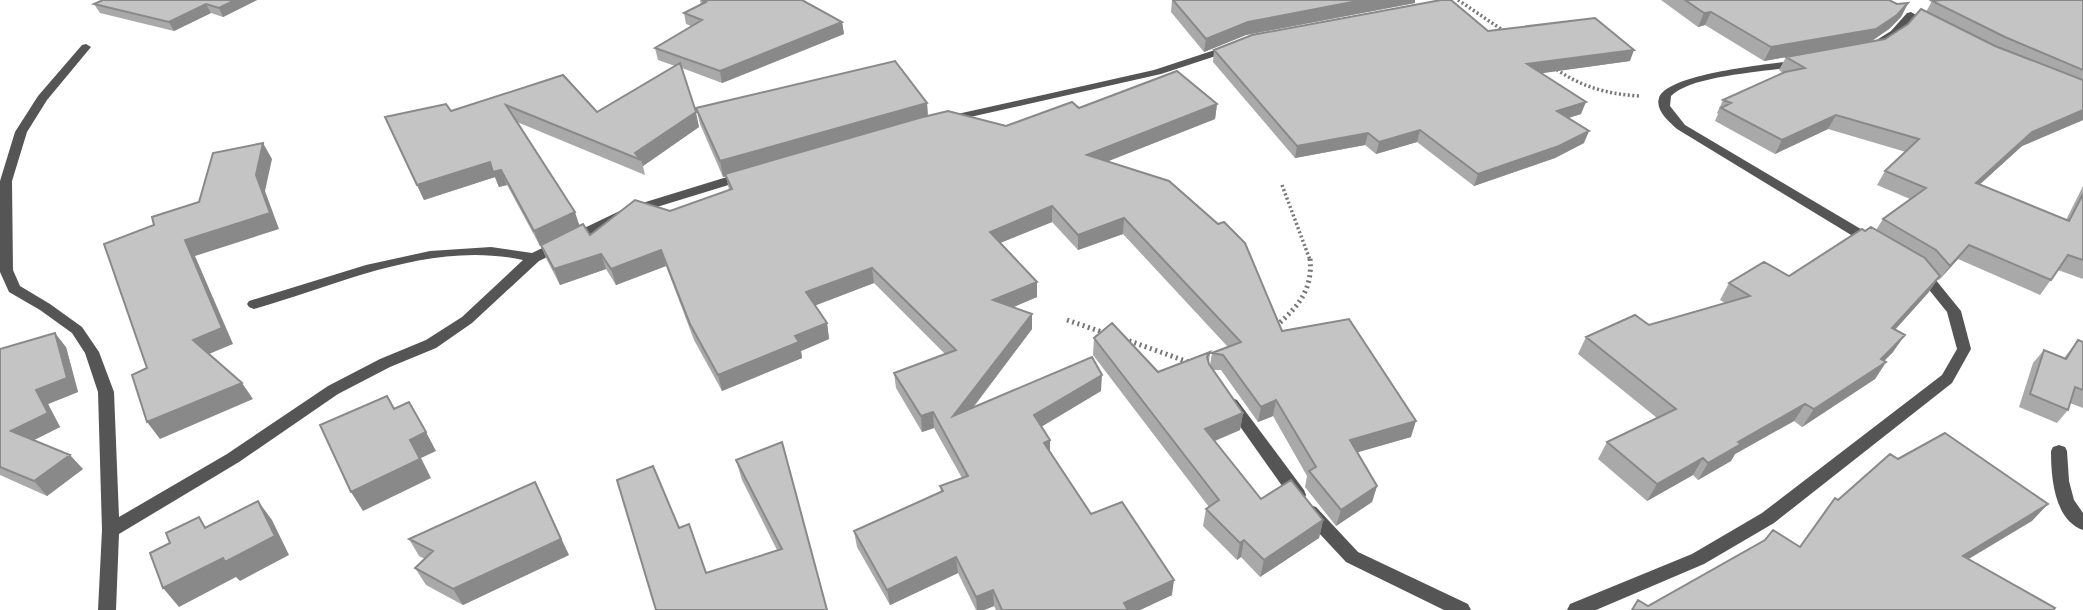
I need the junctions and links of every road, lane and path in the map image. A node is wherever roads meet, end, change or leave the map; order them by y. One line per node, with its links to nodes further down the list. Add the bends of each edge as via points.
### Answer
1 (1455, 0): 3 (path)
2 (1911, 15): 6 (street, via 1895,33)
3 (1511, 36)
4 (1247, 41): 10 (street, via 1191,64 1136,79)
5 (86, 47): 22 (street, via 42,98 21,132 6,181 6,270 14,289 77,330 92,352 106,392)
6 (1863, 50)
7 (1818, 59): 9 (street, via 1701,79 1670,89)
8 (1550, 64): 9 (path, via 1604,94)
9 (1664, 97): 13 (street, via 1668,116 1681,127)
10 (930, 124)
11 (763, 171): 14 (street, via 630,211)
12 (1282, 185): 18 (path, via 1314,269 1303,298 1290,316)
13 (1884, 249)
14 (534, 258): 16 (street, via 493,251 439,254 369,268); 22 (street, via 467,320 431,344 333,390 233,458)
15 (1908, 263): 25 (street, via 1920,270 1954,311 1964,349 1947,379 1768,517 1698,559)
16 (254, 304)
17 (1066, 320): 19 (path, via 1215,371)
18 (1270, 330)
19 (1214, 376): 24 (street, via 1314,518 1352,557)
20 (2059, 451): 21 (street, via 2059,477 2072,514)
21 (2083, 523)
22 (111, 530): 23 (street)
23 (107, 610)
24 (1462, 610)
25 (1576, 610)

